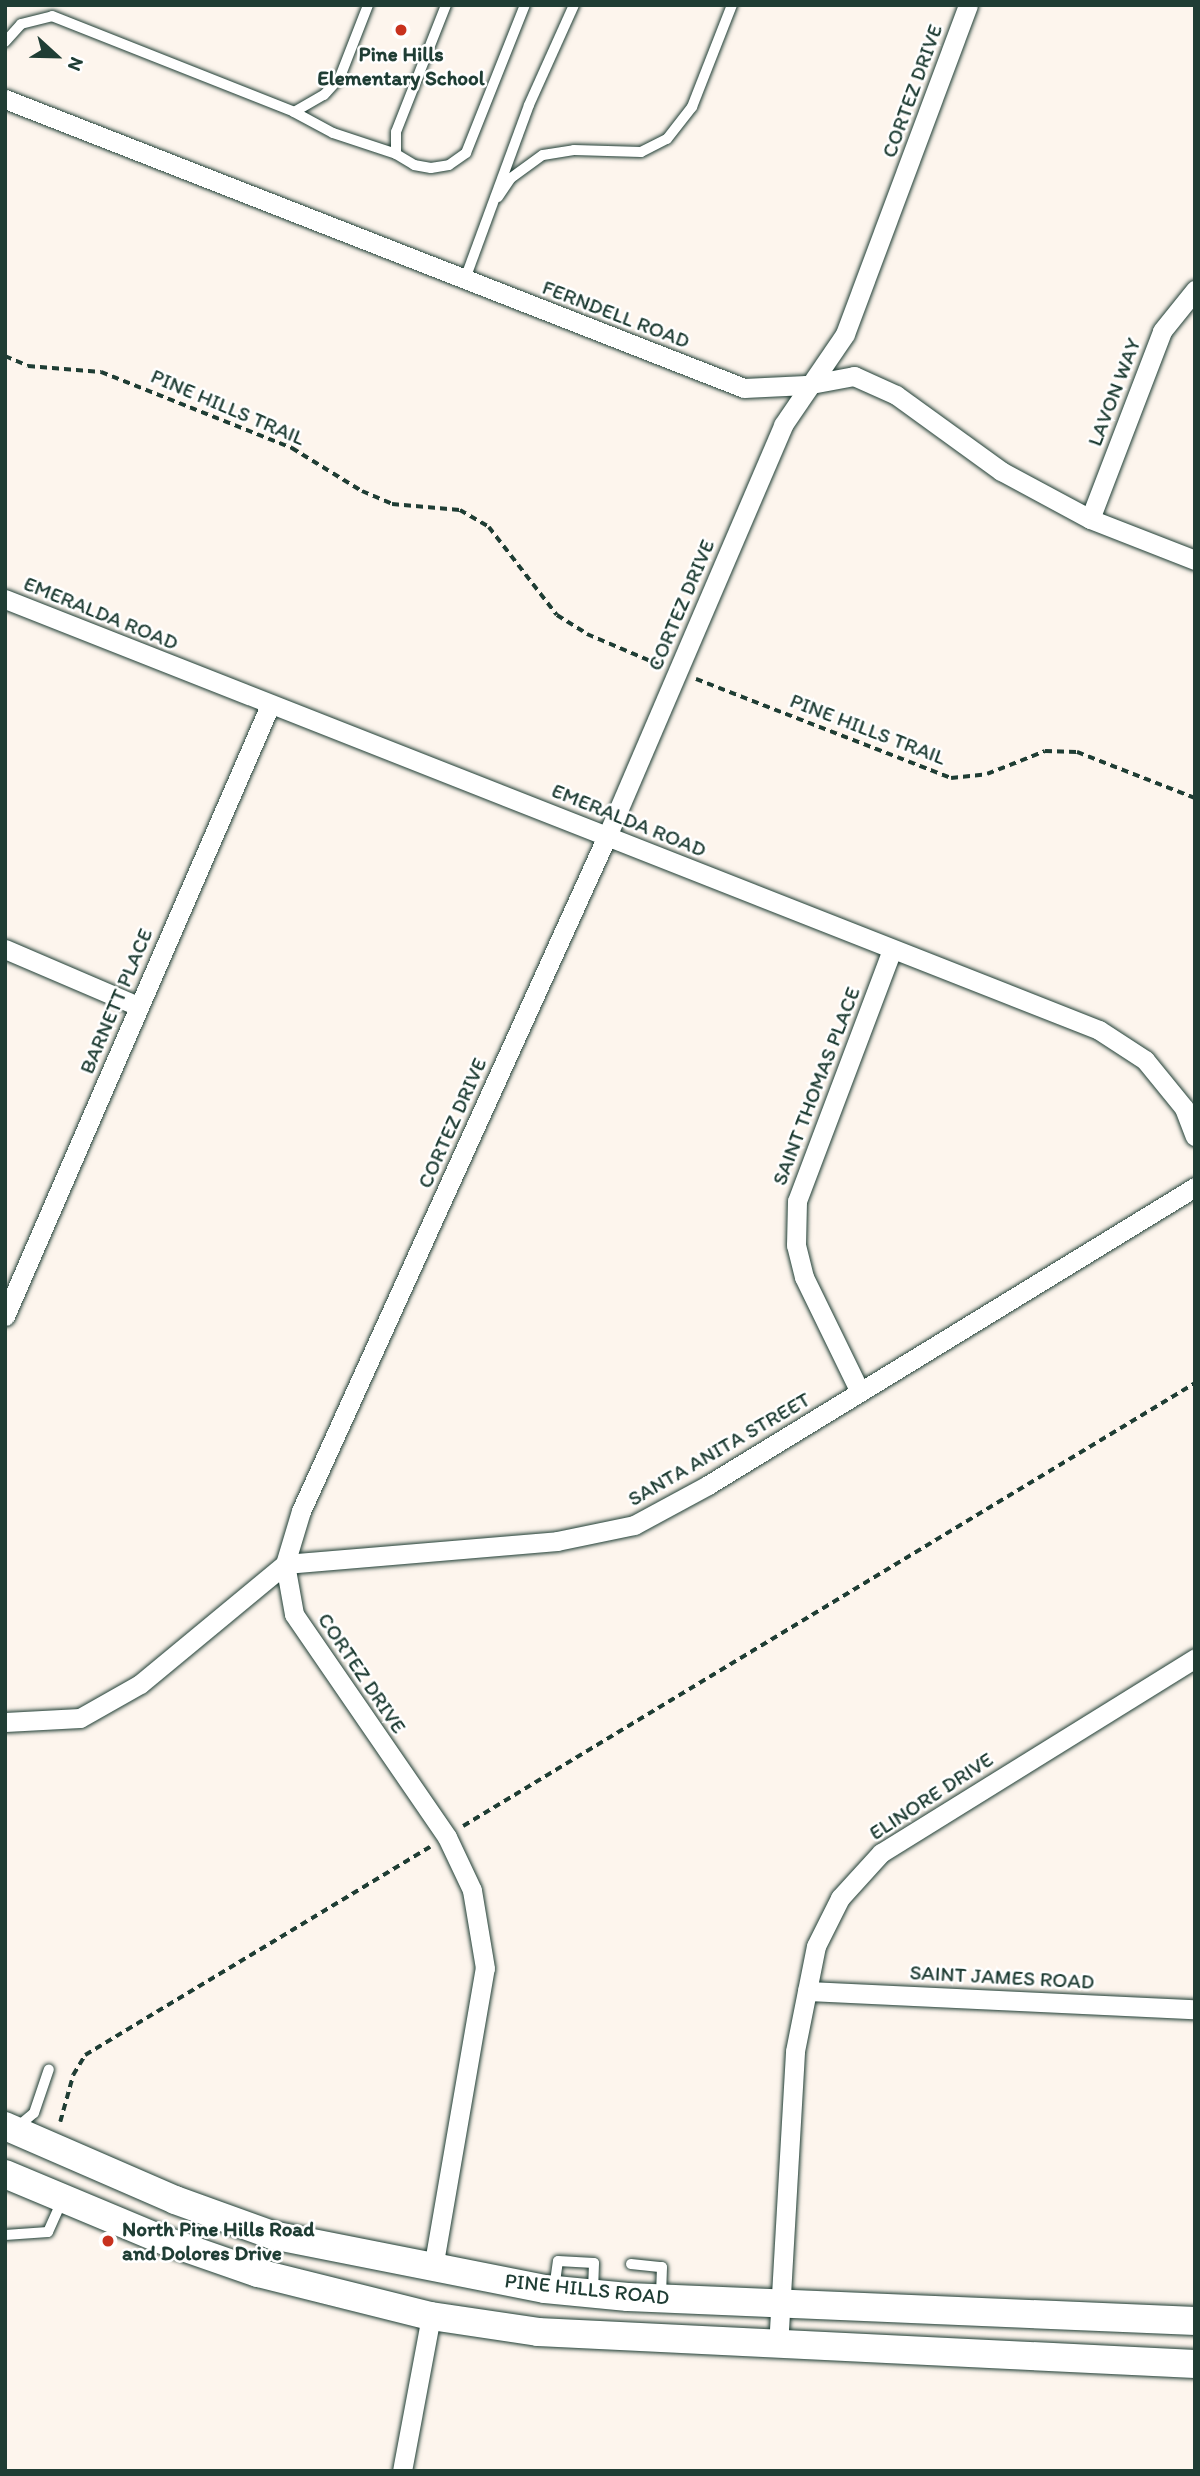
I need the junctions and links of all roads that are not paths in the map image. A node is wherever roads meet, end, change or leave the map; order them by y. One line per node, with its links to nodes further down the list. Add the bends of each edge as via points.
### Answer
1 (368, 5): 9 (lane, via 340,77 324,95)
2 (446, 5): 10 (lane, via 396,132)
3 (525, 5): 10 (lane, via 466,153 449,165 431,168)
4 (574, 5): 11 (lane, via 528,105)
5 (732, 5): 11 (lane, via 692,107 667,139 641,152 574,150 543,155 511,178)
6 (968, 5): 14 (street, CORTEZ DRIVE, via 845,334)
7 (5, 43): 9 (lane, via 21,24 52,16)
8 (5, 99): 12 (street, FERNDELL ROAD)
9 (294, 112): 10 (lane, via 333,132)
10 (396, 154)
11 (498, 197): 12 (lane)
12 (465, 279): 14 (street, FERNDELL ROAD, via 744,388)
13 (1195, 290): 15 (street, LAVON WAY, via 1163,331)
14 (806, 385): 15 (street, FERNDELL ROAD, via 854,376 896,395 1001,471); 19 (street, CORTEZ DRIVE, via 783,425)
15 (1090, 519): 16 (street, FERNDELL ROAD)
16 (1195, 560)
17 (5, 599): 18 (street, EMERALDA ROAD)
18 (270, 705): 19 (street, EMERALDA ROAD); 22 (street, BARNETT PLACE)
19 (608, 834): 21 (street, EMERALDA ROAD); 27 (street, CORTEZ DRIVE, via 301,1511)
20 (5, 950): 22 (street)
21 (891, 952): 23 (street, EMERALDA ROAD, via 1099,1030 1145,1060 1184,1108); 26 (street, SAINT THOMAS PLACE, via 797,1201 796,1245 804,1277)
22 (138, 1006): 25 (street, BARNETT PLACE)
23 (1195, 1136)
24 (1195, 1187): 26 (street, SANTA ANITA STREET)
25 (5, 1315)
26 (860, 1392): 27 (street, SANTA ANITA STREET, via 634,1525 557,1541)
27 (285, 1564): 29 (street, via 140,1684 92,1712 80,1718); 38 (street, CORTEZ DRIVE, via 294,1614 447,1837 472,1890 485,1968)
28 (1195, 1658): 30 (street, ELINORE DRIVE, via 881,1853 840,1898 816,1946)
29 (5, 1722)
30 (807, 1992): 31 (street, SAINT JAMES ROAD); 40 (street, ELINORE DRIVE, via 795,2051)
31 (1195, 2008)
32 (49, 2069): 33 (lane, via 34,2113)
33 (8, 2132): 38 (main road, PINE HILLS ROAD, via 272,2235)
34 (5, 2174): 35 (main road, PINE HILLS ROAD)
35 (63, 2200): 36 (lane, via 48,2232); 41 (main road, PINE HILLS ROAD, via 258,2273)
36 (5, 2235)
37 (631, 2264): 39 (lane, via 663,2267)
38 (433, 2268): 39 (main road, PINE HILLS ROAD, via 554,2290)
39 (661, 2298): 40 (main road, PINE HILLS ROAD)
40 (780, 2302): 42 (main road, PINE HILLS ROAD); 43 (street, ELINORE DRIVE)
41 (431, 2316): 43 (main road, PINE HILLS ROAD, via 538,2332); 45 (street)
42 (1195, 2321)
43 (778, 2347): 44 (main road, PINE HILLS ROAD)
44 (1195, 2364)
45 (402, 2471)

